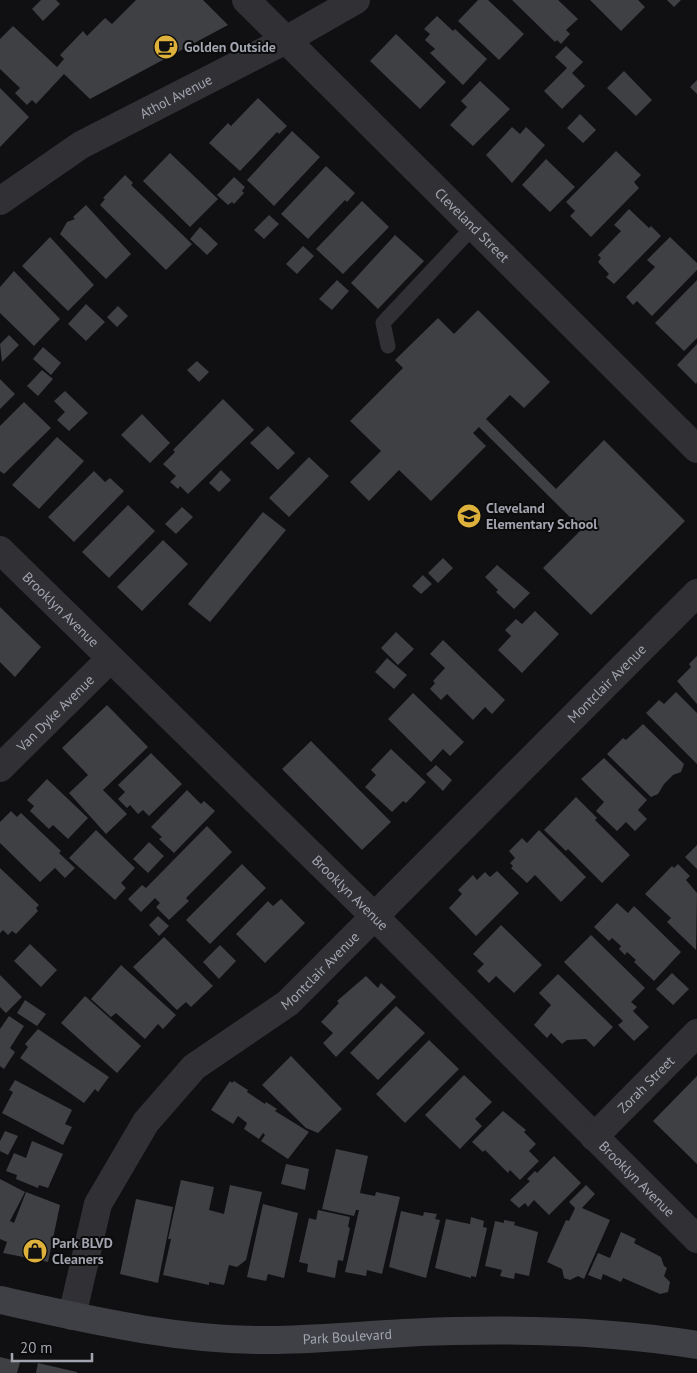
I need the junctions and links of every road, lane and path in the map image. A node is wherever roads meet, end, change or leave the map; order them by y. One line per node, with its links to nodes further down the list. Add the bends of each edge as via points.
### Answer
1 (246, 0): 3 (street, Cleveland Street)
2 (356, 0): 3 (street, Athol Avenue)
3 (286, 40): 4 (street, Athol Avenue, via 82,145); 5 (street, Cleveland Street)
4 (0, 201)
5 (473, 227): 6 (lane, via 383,323); 7 (street, Cleveland Street)
6 (388, 346)
7 (697, 449)
8 (0, 550): 10 (street, Brooklyn Avenue)
9 (697, 593): 12 (street, Montclair Avenue)
10 (109, 660): 11 (street, Van Dyke Avenue); 12 (street, Brooklyn Avenue)
11 (0, 768)
12 (375, 917): 14 (street, Brooklyn Avenue); 17 (street, Montclair Avenue, via 288,1003 194,1067 146,1122 98,1204)
13 (697, 1033): 14 (street, Zorah Street)
14 (594, 1137): 15 (street, Brooklyn Avenue)
15 (697, 1239)
16 (0, 1300): 17 (main road, Park Boulevard)
17 (72, 1316): 18 (main road, Park Boulevard, via 190,1335 274,1340 453,1331 582,1332)
18 (697, 1345)

